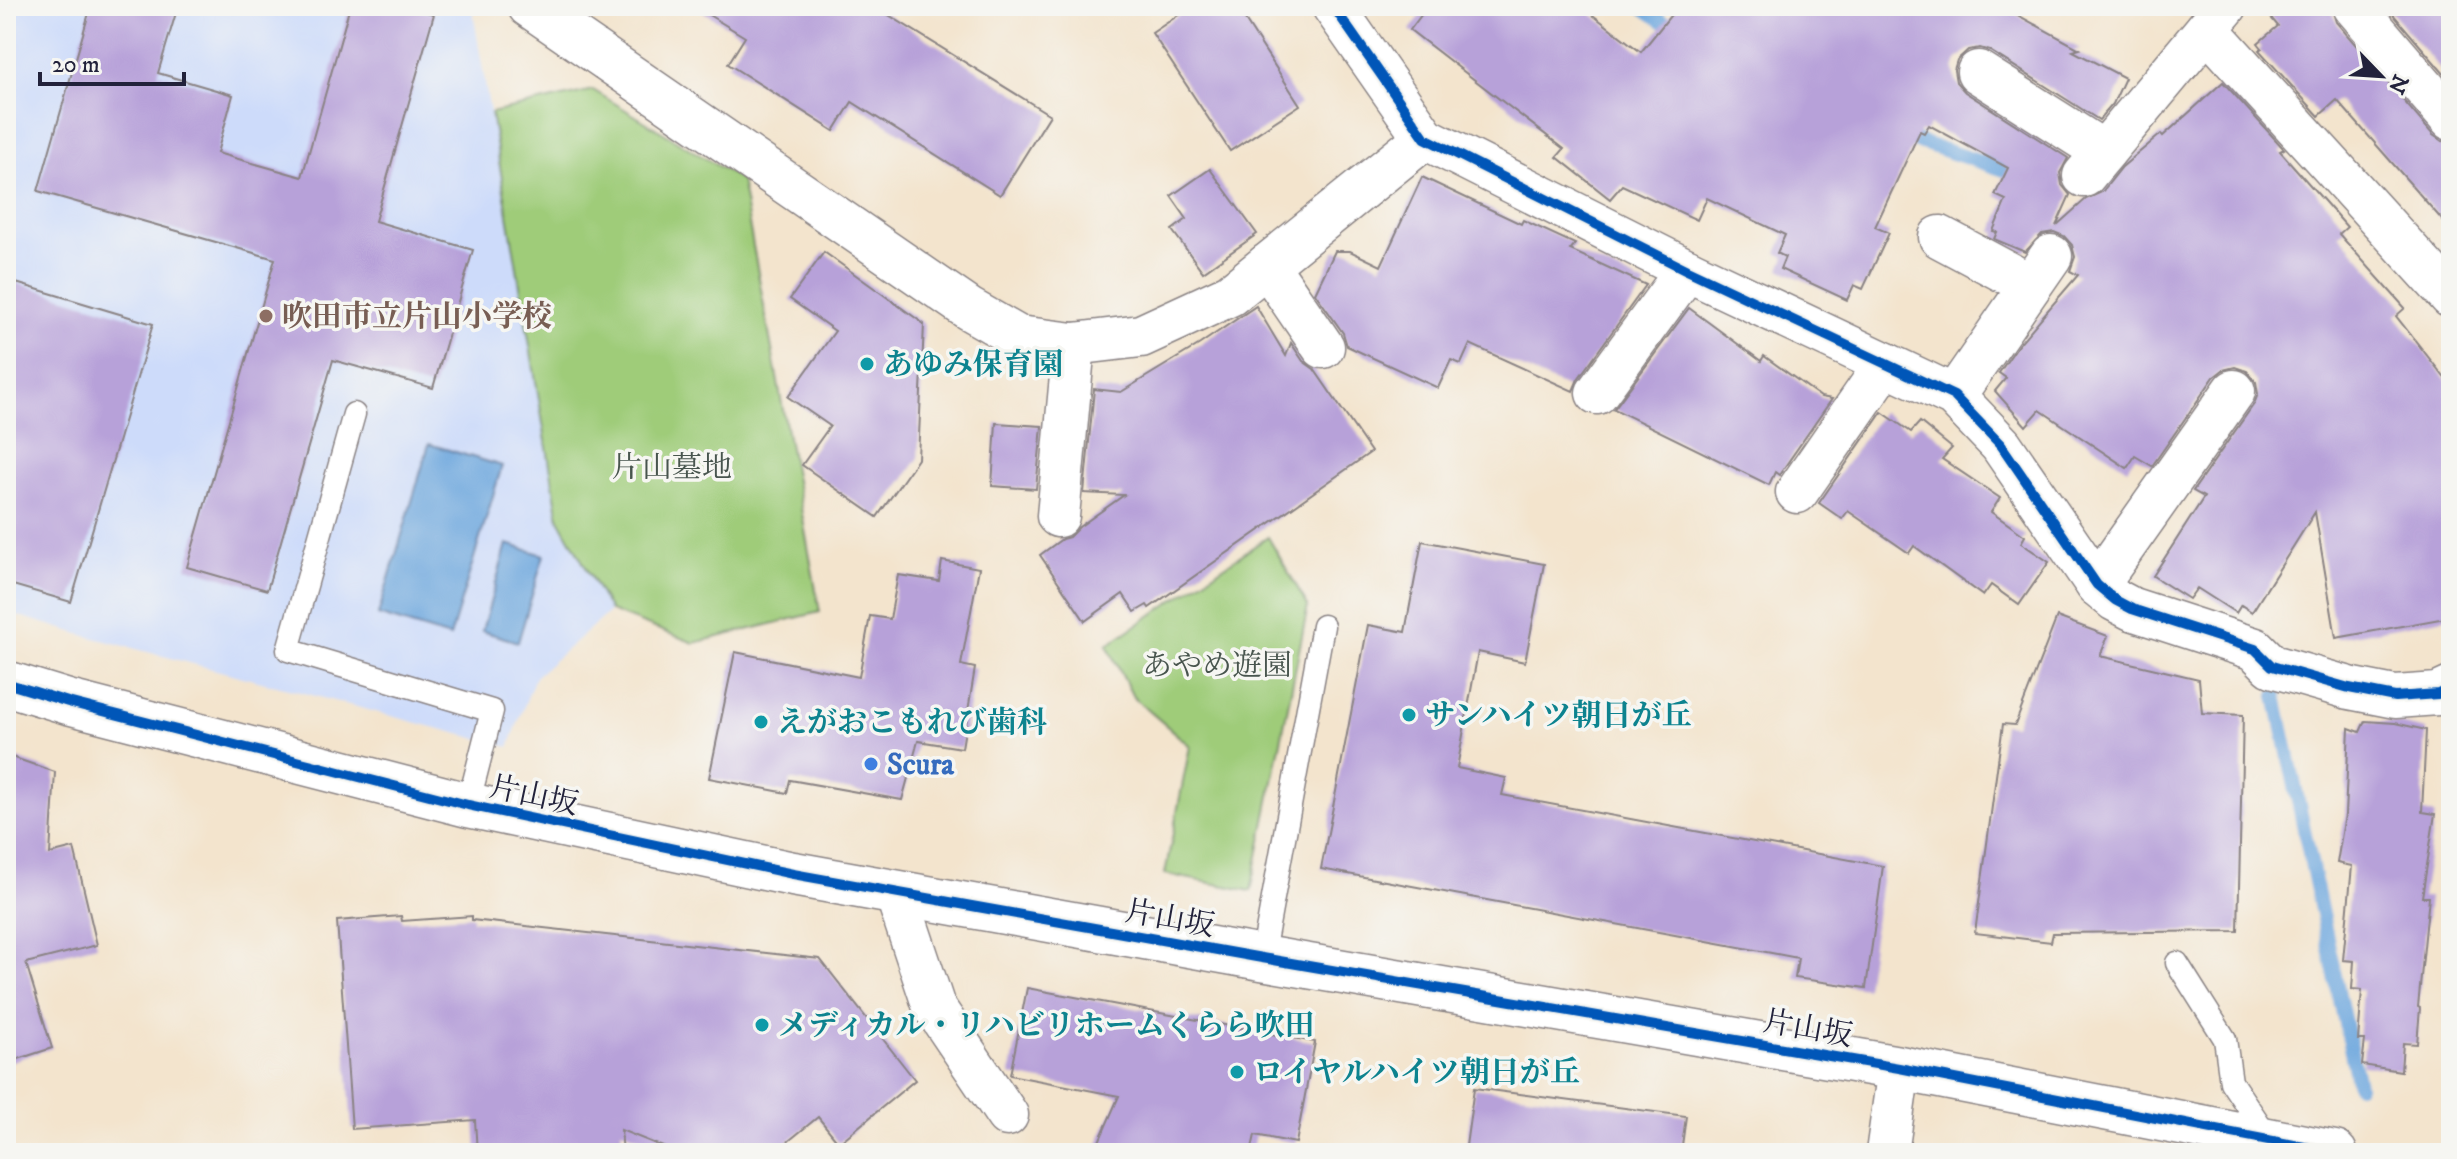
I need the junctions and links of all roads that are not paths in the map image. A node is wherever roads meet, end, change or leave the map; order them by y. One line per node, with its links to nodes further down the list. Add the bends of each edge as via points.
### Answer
1 (529, 6): 12 (street, via 969,309 1018,337)
2 (1333, 6): 7 (street)
3 (2354, 6): 6 (street)
4 (2217, 18): 5 (street, via 2094,164); 11 (street)
5 (1978, 72)
6 (2451, 119)
7 (1425, 138): 9 (street); 10 (street)
8 (1940, 237): 17 (street, via 2041,270)
9 (1267, 265): 12 (street, via 1230,295 1141,336); 13 (street)
10 (1687, 270): 14 (street); 16 (street)
11 (2451, 297)
12 (1074, 344): 20 (street)
13 (1323, 347)
14 (1886, 364): 17 (street); 19 (street)
15 (2234, 391): 21 (street)
16 (1597, 393)
17 (1954, 396): 21 (street, via 2001,445)
18 (354, 414): 25 (lane, via 288,650 492,711)
19 (1797, 492)
20 (1058, 516)
21 (2097, 585): 24 (street, via 2132,609 2255,649 2272,666 2395,697)
22 (1323, 626): 27 (lane)
23 (6, 683): 25 (street, 片山坂)
24 (2451, 688)
25 (468, 805): 26 (street, 片山坂)
26 (896, 893): 27 (street, 片山坂); 30 (street, via 934,1007)
27 (1262, 958): 29 (street, 片山坂)
28 (2177, 963): 31 (lane, via 2225,1039 2231,1082)
29 (1899, 1068): 31 (street, 片山坂); 32 (street)
30 (1007, 1115)
31 (2271, 1147): 33 (street, 片山坂)
32 (1887, 1153)
33 (2335, 1153)

